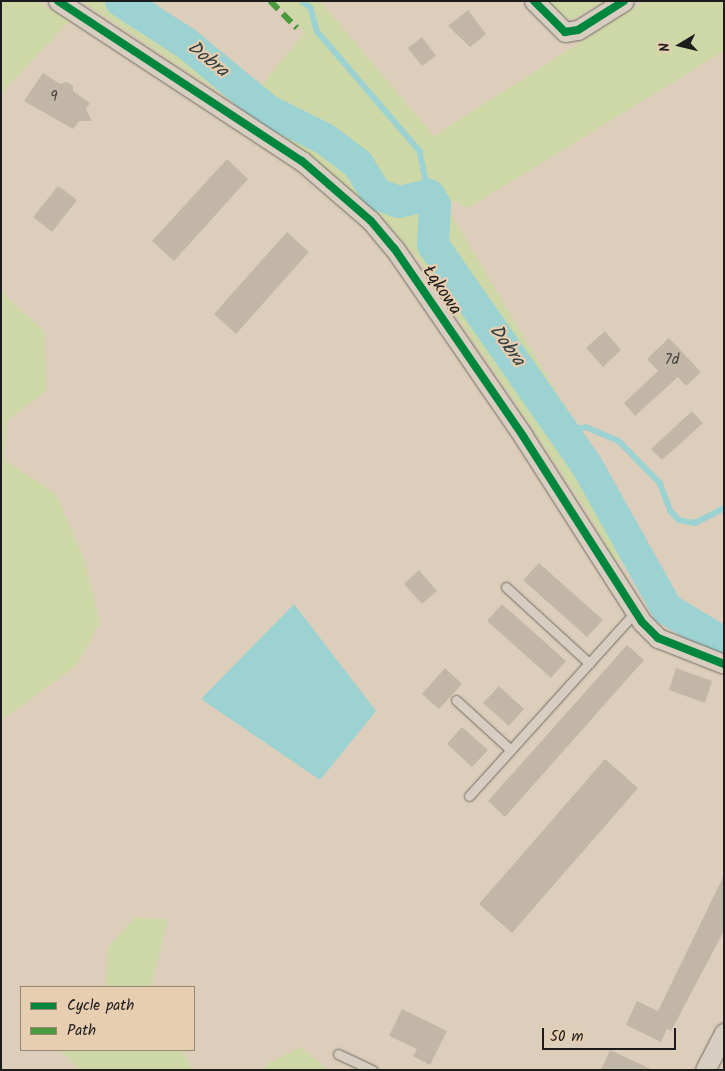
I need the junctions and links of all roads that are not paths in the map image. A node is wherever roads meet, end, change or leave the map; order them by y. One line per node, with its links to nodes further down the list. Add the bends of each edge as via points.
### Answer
1 (58, 1): 5 (street, Łąkowa, via 302,161 371,221 394,248 523,436)
2 (534, 1): 3 (street, via 565,32 578,30)
3 (624, 1)
4 (506, 587): 6 (lane)
5 (635, 612): 6 (lane); 7 (street, Łąkowa, via 658,638)
6 (590, 663): 9 (lane)
7 (724, 664)
8 (456, 700): 9 (lane)
9 (511, 750): 10 (lane)
10 (469, 796)
11 (724, 1033): 13 (street)
12 (338, 1054): 14 (lane)
13 (713, 1062)
14 (372, 1070)

